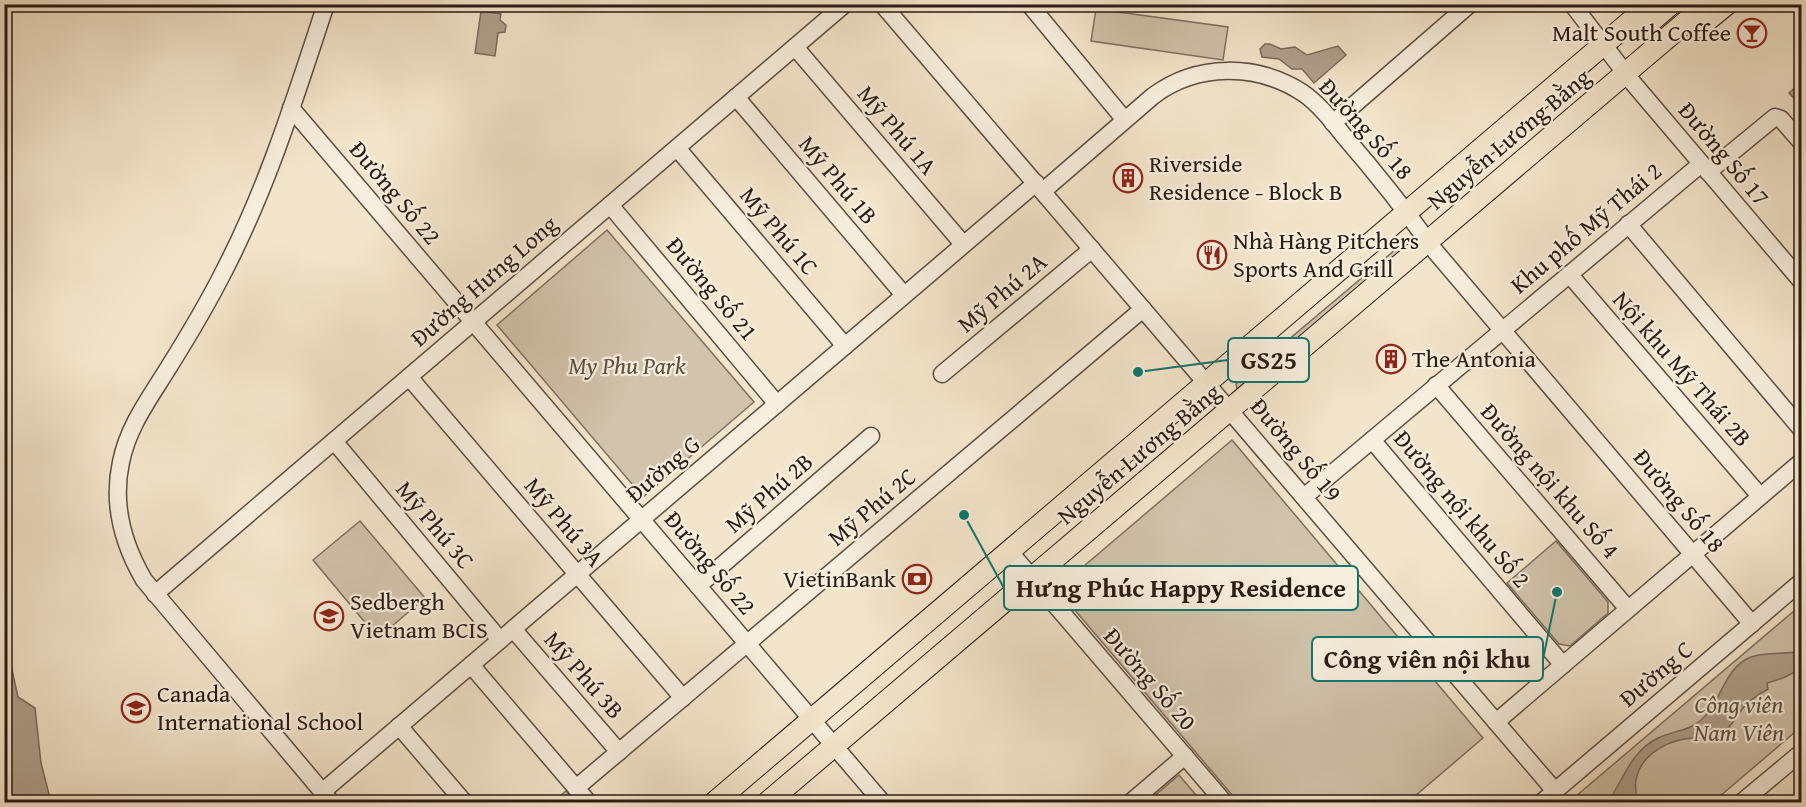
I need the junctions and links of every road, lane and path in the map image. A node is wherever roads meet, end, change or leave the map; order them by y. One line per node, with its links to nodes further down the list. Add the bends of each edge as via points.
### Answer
1 (326, 4): 15 (street)
2 (845, 4): 11 (street, Đường Hưng Long)
3 (1029, 4): 16 (street)
4 (1470, 4): 17 (street)
5 (1572, 4): 12 (street, Đường Số 17)
6 (1651, 4): 12 (main road, Nguyễn Lương Bằng)
7 (1671, 4): 12 (main road, Nguyễn Lương Bằng)
8 (1707, 4): 13 (main road, Nguyễn Lương Bằng)
9 (1727, 4): 13 (main road, Nguyễn Lương Bằng)
10 (885, 5): 21 (street, Đường Số 19)
11 (795, 47): 14 (street, Đường Hưng Long); 25 (street, Mỹ Phú 1A)
12 (1608, 50): 13 (street, Đường Số 17); 23 (main road, Nguyễn Lương Bằng)
13 (1629, 78): 20 (street, Đường Số 17); 26 (main road, Nguyễn Lương Bằng)
14 (736, 97): 19 (street, Đường Hưng Long); 30 (street, Mỹ Phú 1B)
15 (291, 108): 32 (street, Đường Số 22); 55 (street, via 269,173 236,249 195,325 142,408 124,449 118,486 120,519 133,560)
16 (1124, 119): 17 (street, Đường Số 18, via 1173,83 1202,73 1232,70 1272,78 1294,88); 21 (street, Đường Số 18)
17 (1333, 123): 23 (street, Đường Số 18)
18 (1802, 143): 20 (street, Khu phố Mỹ Thái 2, via 1774,117)
19 (677, 148): 22 (street, Đường Hưng Long); 34 (street, Mỹ Phú 1C)
20 (1705, 168): 24 (street, Khu phố Mỹ Thái 2); 29 (street, Đường Số 17)
21 (1039, 187): 25 (street, Đường G); 27 (street, Đường Số 19)
22 (610, 205): 32 (street, Đường Hưng Long); 39 (street, Đường Số 21)
23 (1411, 218): 26 (street, Đường Số 18); 38 (main road, Nguyễn Lương Bằng)
24 (1628, 225): 28 (street, Khu phố Mỹ Thái 2); 41 (street)
25 (963, 244): 30 (street, Đường G)
26 (1431, 246): 33 (street, Đường Số 18); 40 (main road, Nguyễn Lương Bằng)
27 (1092, 249): 31 (street, Đường Số 19); 35 (street, Mỹ Phú 2A)
28 (1569, 274): 33 (street, Khu phố Mỹ Thái 2); 46 (street, Nội khu Mỹ Thái 2B)
29 (1802, 282)
30 (904, 295): 34 (street, Đường G)
31 (1143, 309): 38 (street, Đường Số 19); 59 (street, Mỹ Phú 2C)
32 (474, 322): 36 (street, Đường Hưng Long); 48 (street, Đường Số 22)
33 (1502, 330): 37 (street, Khu phố Mỹ Thái 2); 49 (street, Đường Số 18)
34 (845, 346): 39 (street, Đường G)
35 (942, 374)
36 (409, 377): 44 (street, Đường Hưng Long); 51 (street, Mỹ Phú 3A)
37 (1436, 385): 43 (street, Khu phố Mỹ Thái 2); 56 (street, Đường nội khu Số 4)
38 (1211, 388): 40 (street, Đường Số 19); 50 (main road, Nguyễn Lương Bằng)
39 (777, 404): 48 (street, Đường G)
40 (1234, 415): 47 (street, Đường Số 19); 53 (main road, Nguyễn Lương Bằng)
41 (1802, 430)
42 (871, 436): 54 (street, Mỹ Phú 2B)
43 (1372, 440): 47 (street, Khu phố Mỹ Thái 2); 61 (street, Đường nội khu Số 2)
44 (334, 441): 55 (street, Đường Hưng Long); 58 (street, Mỹ Phú 3C)
45 (1802, 461): 46 (street)
46 (1760, 496): 49 (street)
47 (1304, 497): 63 (street, Đường Số 19)
48 (641, 519): 51 (street, Đường G); 54 (street, Đường Số 22)
49 (1692, 554): 56 (street); 57 (street, Đường Số 18)
50 (1013, 556): 53 (street, Đường Số 20); 64 (main road, Nguyễn Lương Bằng)
51 (577, 574): 58 (street, Đường G); 62 (street, Mỹ Phú 3A)
52 (1802, 581): 57 (street, Đường C)
53 (1036, 583): 66 (main road, Nguyễn Lương Bằng); 69 (street, Đường Số 20)
54 (698, 585): 59 (street, Đường Số 22)
55 (155, 594): 72 (street)
56 (1628, 609): 61 (street)
57 (1752, 624): 71 (street, Đường C)
58 (506, 635): 60 (street, Đường G); 67 (street, Mỹ Phú 3B)
59 (747, 644): 62 (street, Mỹ Phú 2C); 64 (street, Đường Số 22)
60 (471, 665): 65 (street, Đường G); 70 (street)
61 (1563, 665): 63 (street)
62 (683, 698): 67 (street, Mỹ Phú 2C)
63 (1496, 722): 71 (street, Đường Số 19)
64 (816, 725): 66 (street, Đường Số 22); 75 (main road, Nguyễn Lương Bằng); 76 (main road, Nguyễn Lương Bằng)
65 (399, 726): 72 (street, Đường G); 73 (street)
66 (839, 751): 77 (main road, Nguyễn Lương Bằng); 78 (main road, Nguyễn Lương Bằng); 79 (street, Đường Số 22)
67 (619, 752): 70 (street, Mỹ Phú 2C)
68 (1802, 752): 83 (street)
69 (1185, 756): 80 (street); 81 (street, Đường Số 20)
70 (576, 788): 74 (street)
71 (1555, 791): 82 (street, Đường C)
72 (327, 797)
73 (464, 802)
74 (588, 802)
75 (715, 802)
76 (735, 802)
77 (768, 802)
78 (789, 802)
79 (882, 802)
80 (1131, 802)
81 (1224, 802)
82 (1542, 802)
83 (1742, 802)

